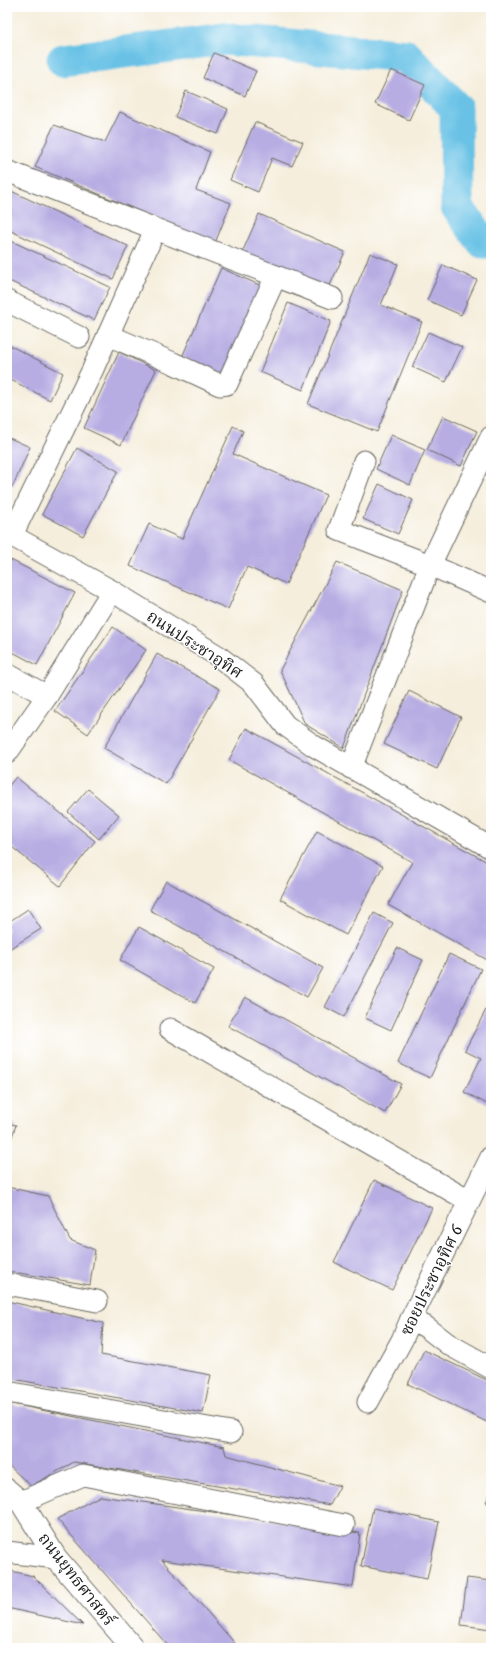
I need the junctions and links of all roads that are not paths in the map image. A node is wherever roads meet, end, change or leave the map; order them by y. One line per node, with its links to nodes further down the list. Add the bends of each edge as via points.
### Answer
1 (7, 171): 2 (street)
2 (155, 230): 3 (street); 6 (street)
3 (276, 276): 4 (street); 6 (street, via 226,384 220,385)
4 (332, 298)
5 (7, 301): 7 (street)
6 (108, 335): 10 (street)
7 (79, 337)
8 (491, 437): 11 (street)
9 (364, 461): 11 (street, via 339,530)
10 (9, 534): 12 (street, ถนนประชาอุทิศ)
11 (430, 566): 13 (street); 17 (street)
12 (112, 591): 15 (street); 17 (street, ถนนประชาอุทิศ, via 218,656 254,684 285,725)
13 (491, 592)
14 (7, 674): 15 (street)
15 (47, 696): 16 (street)
16 (7, 753)
17 (351, 768): 18 (street, ถนนประชาอุทิศ)
18 (491, 848)
19 (170, 1029): 22 (street)
20 (491, 1157): 21 (street, ซอยประชาอุทิศ 6)
21 (486, 1179): 22 (street, ซอยประชาอุทิศ 6)
22 (469, 1201): 25 (street, ซอยประชาอุทิศ 6)
23 (7, 1284): 24 (street)
24 (97, 1301)
25 (411, 1319): 26 (street); 28 (street, ซอยประชาอุทิศ 6)
26 (491, 1368)
27 (7, 1392): 29 (street)
28 (368, 1402)
29 (231, 1432)
30 (14, 1496): 31 (street, via 83,1476); 33 (street, ถนนยุทธศาสตร์)
31 (344, 1525)
32 (7, 1552): 33 (street)
33 (56, 1558): 34 (street, ถนนยุทธศาสตร์)
34 (133, 1648)

